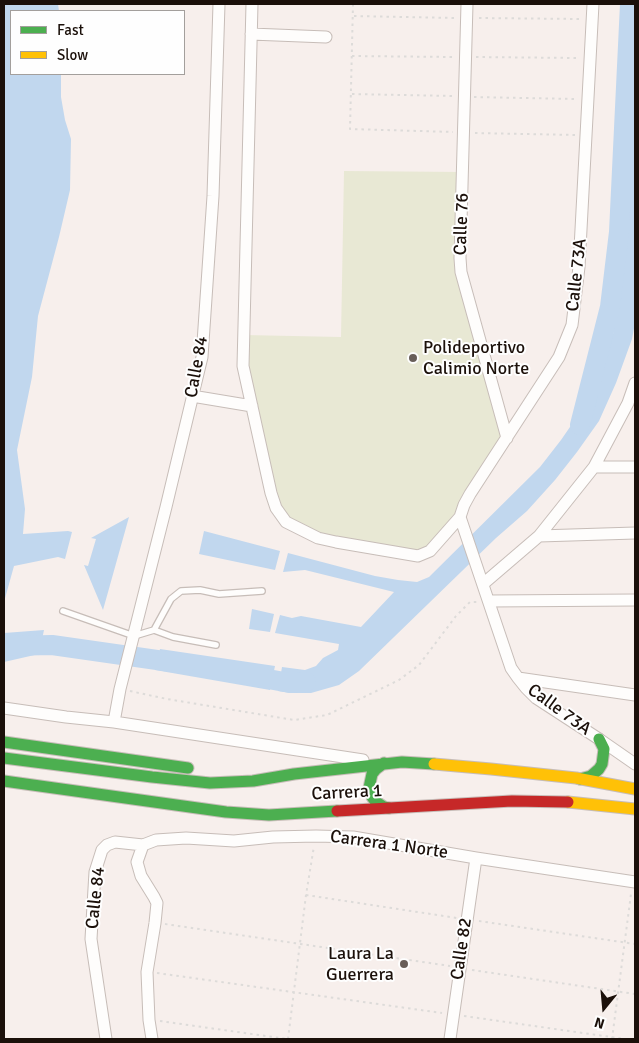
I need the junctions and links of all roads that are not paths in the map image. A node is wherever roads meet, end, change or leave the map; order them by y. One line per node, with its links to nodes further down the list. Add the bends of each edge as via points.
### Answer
1 (219, 4): 8 (street, Calle 84, via 212,215 202,357)
2 (252, 4): 5 (street)
3 (467, 4): 11 (street, Calle 76, via 461,272)
4 (593, 4): 11 (street, Calle 73A, via 579,267 572,325 559,357)
5 (251, 34): 6 (street); 10 (street, via 243,366)
6 (326, 38)
7 (635, 383): 9 (street)
8 (192, 396): 10 (street); 23 (street, Calle 84)
9 (632, 403): 12 (street)
10 (252, 406): 14 (street, Calle 73A, via 271,493 286,522 318,538 418,556 430,551)
11 (507, 438): 14 (street, Calle 73A, via 470,494)
12 (594, 467): 13 (street); 16 (street)
13 (635, 467)
14 (460, 517): 17 (street, Calle 73A)
15 (635, 533): 16 (street)
16 (539, 536): 17 (street)
17 (483, 584): 20 (street, Calle 73A)
18 (262, 591): 22 (lane, via 219,594 181,591 171,599)
19 (635, 600): 20 (street)
20 (489, 601): 25 (street, Calle 73A, via 511,668)
21 (63, 611): 23 (lane)
22 (154, 630): 23 (lane); 24 (lane)
23 (134, 636): 28 (street, Calle 84)
24 (216, 645)
25 (518, 678): 26 (street); 29 (street, Calle 73A, via 536,698)
26 (635, 695)
27 (4, 708): 28 (street, Carrera 1)
28 (114, 722): 32 (street, Carrera 1)
29 (599, 739): 33 (street, Calle 73A); 37 (main road, via 604,749 602,764 591,776)
30 (4, 742): 34 (main road)
31 (4, 758): 36 (main road, Carrera 1, via 210,783 253,781)
32 (384, 763): 36 (main road, Carrera 1); 37 (main road, Carrera 1, via 412,762); 41 (main road, via 372,774 369,788 375,802)
33 (635, 764)
34 (200, 770)
35 (223, 772): 36 (main road)
36 (294, 774)
37 (576, 778): 39 (main road); 40 (main road, Carrera 1)
38 (4, 781): 41 (main road, Carrera 1, via 226,812 269,815)
39 (635, 782)
40 (635, 789)
41 (389, 808): 42 (main road, Carrera 1, via 512,801 568,802)
42 (635, 810)
43 (143, 845): 44 (street, Carrera 1 Norte, via 156,840 186,838 234,841 273,837 353,837); 46 (street, Calle 84, via 115,842 107,845 102,850 95,872 91,939); 47 (street, via 137,862 141,876 157,903 147,972)
44 (476, 858): 45 (street, Carrera 1 Norte); 48 (street, Calle 82)
45 (634, 882)
46 (106, 1039)
47 (152, 1039)
48 (450, 1039)

